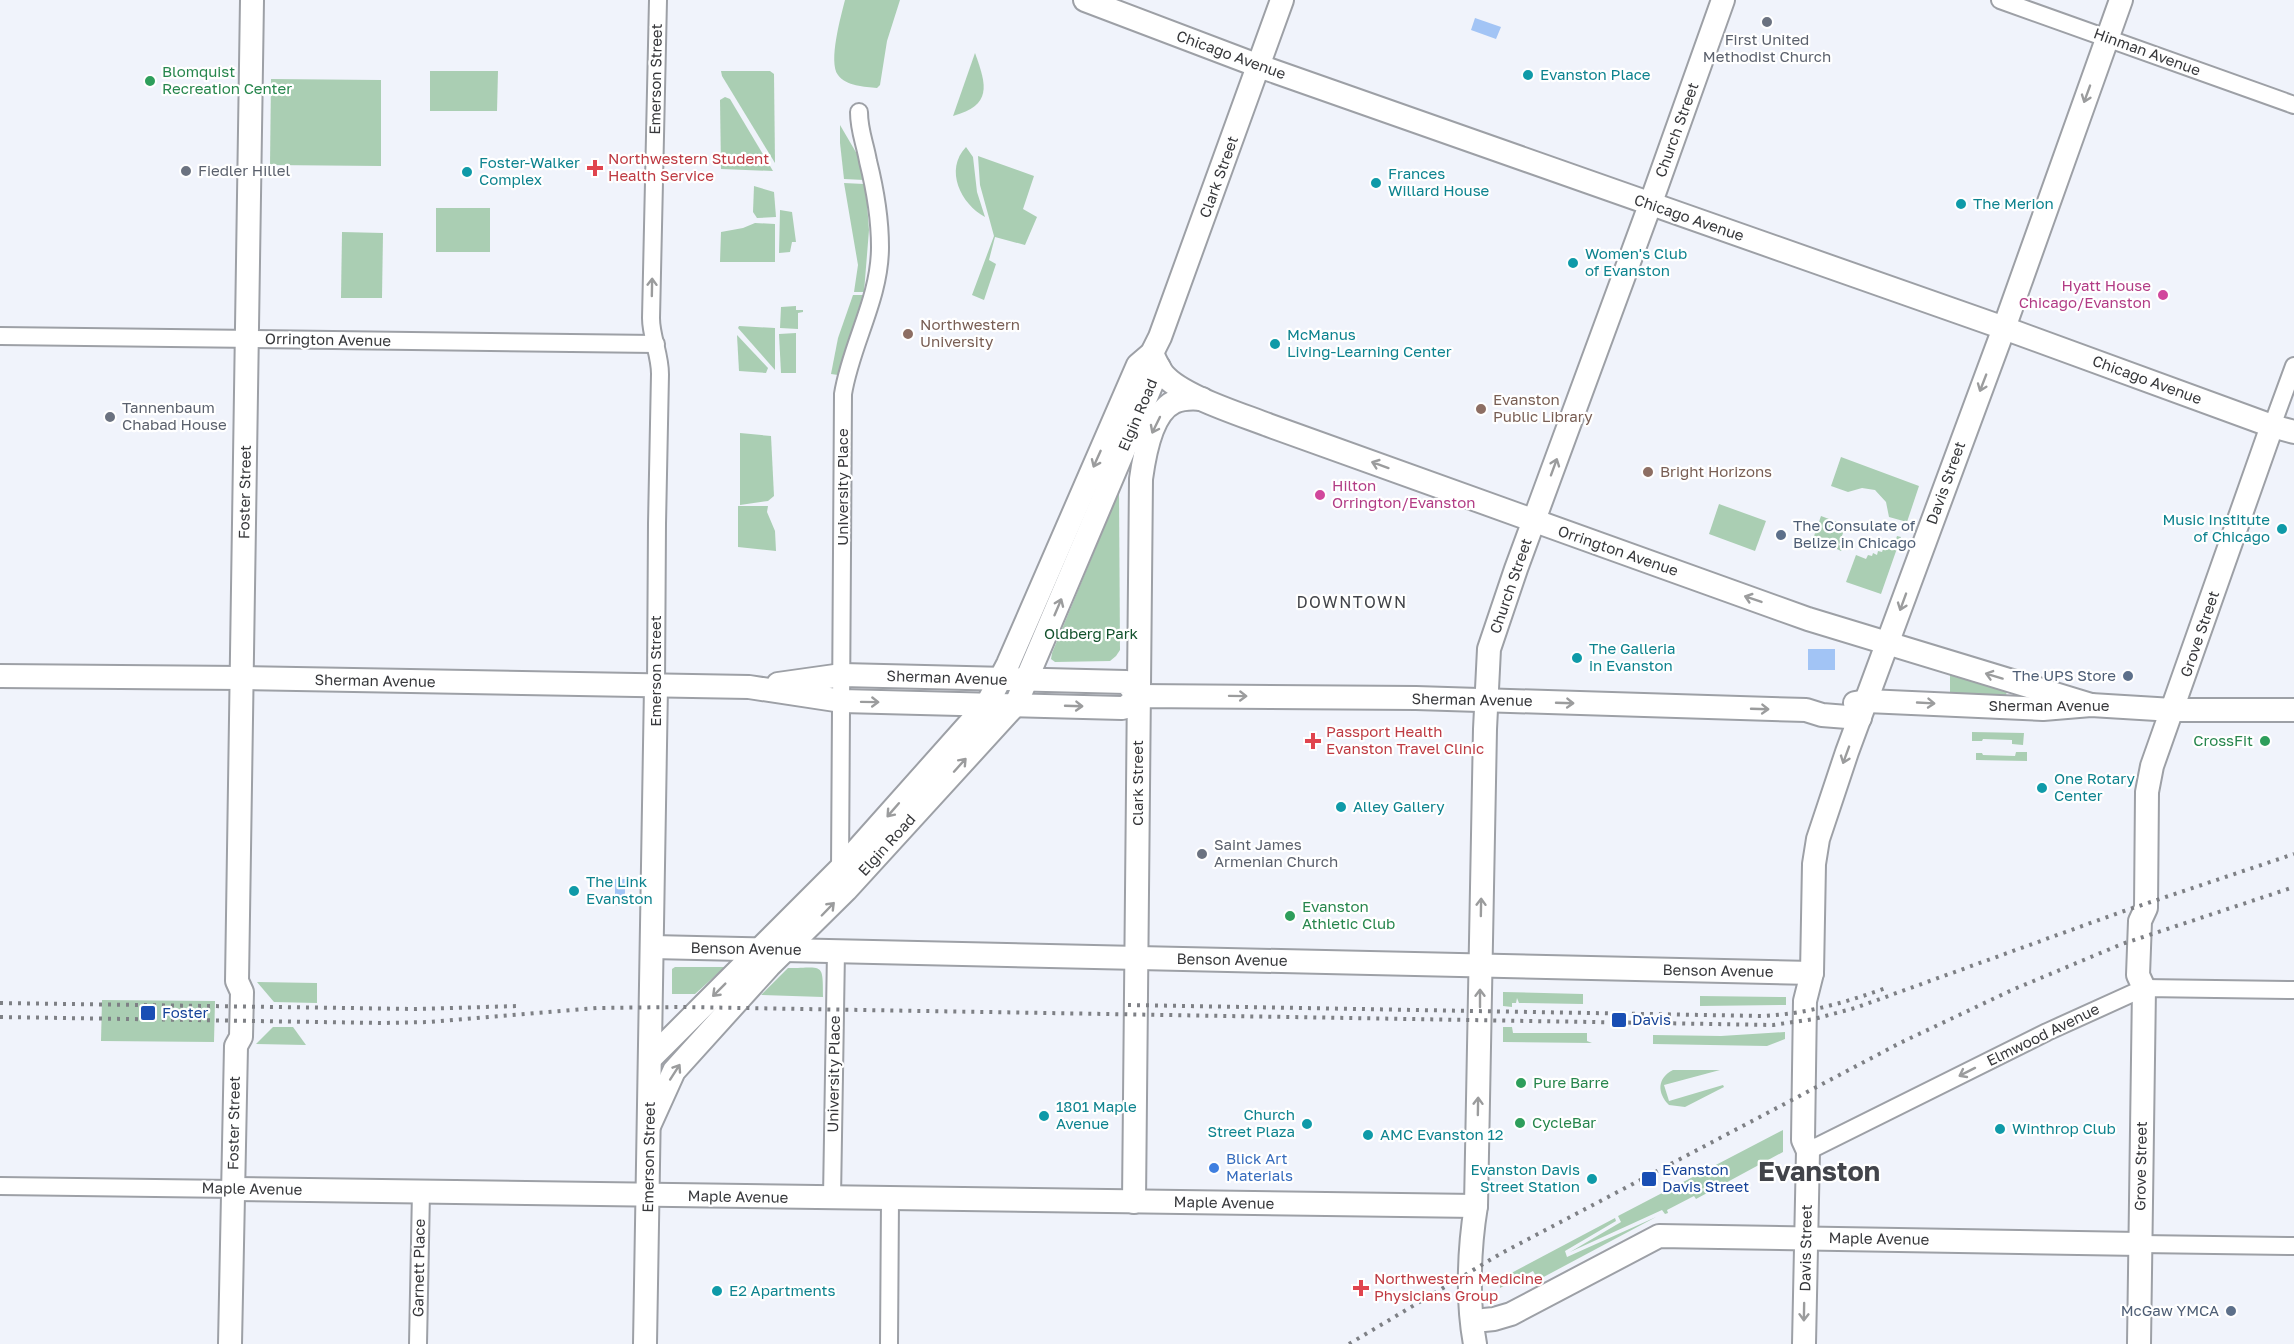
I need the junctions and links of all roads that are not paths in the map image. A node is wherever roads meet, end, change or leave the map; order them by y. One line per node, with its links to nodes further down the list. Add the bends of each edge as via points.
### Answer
1 (252, 0): 15 (street, Foster Street)
2 (658, 0): 16 (street, Emerson Street, one-way to 2, via 651,318)
3 (1085, 0): 9 (street, Chicago Avenue)
4 (1282, 0): 9 (street, Clark Street)
5 (1723, 0): 12 (street, Church Street)
6 (2000, 0): 8 (street, Hinman Avenue)
7 (2121, 0): 8 (street, Davis Street)
8 (2107, 38): 10 (street, Hinman Avenue); 13 (street, Davis Street, one-way to 13)
9 (1259, 66): 12 (street, Chicago Avenue); 17 (street, Clark Street)
10 (2294, 105)
11 (859, 112): 25 (street, University Place, via 859,129 874,185 880,249 868,315 843,394)
12 (1650, 205): 13 (street, Chicago Avenue); 22 (street, Church Street, one-way to 12)
13 (2004, 328): 20 (street, Chicago Avenue); 23 (street, Davis Street, one-way to 23)
14 (0, 336): 15 (street, Orrington Avenue)
15 (247, 339): 16 (street, Orrington Avenue); 27 (street, Foster Street)
16 (656, 344): 30 (street, Emerson Street, via 660,357)
17 (1155, 360): 19 (street, Orrington Avenue, via 1173,383); 28 (street, Elgin Road, one-way to 28, via 1138,365); 29 (street, Elgin Road, one-way to 17)
18 (2294, 366): 20 (street, Grove Street)
19 (1202, 399): 22 (street, Orrington Avenue, one-way to 19); 24 (street, Clark Street, one-way to 24, via 1187,398 1164,409 1143,461)
20 (2272, 426): 21 (street, Chicago Avenue); 40 (street, Grove Street)
21 (2294, 432)
22 (1533, 522): 23 (street, Orrington Avenue, one-way to 22); 34 (street, Church Street, via 1489,649)
23 (1888, 644): 38 (street, Orrington Avenue, one-way to 23); 39 (street, Davis Street)
24 (1139, 666): 32 (street, via 1152,682); 33 (street, Clark Street)
25 (842, 675): 28 (street, Sherman Avenue); 31 (street, Sherman Avenue); 35 (street, University Place)
26 (0, 676): 27 (street, Sherman Avenue)
27 (242, 678): 30 (street, Sherman Avenue); 56 (street, Foster Street, via 237,984 242,1003 241,1037 236,1046)
28 (1001, 680): 29 (street, Sherman Avenue); 36 (street, Elgin Road)
29 (1027, 680): 33 (street, Sherman Avenue, via 1126,682); 37 (street, Elgin Road)
30 (656, 686): 31 (street, Sherman Avenue); 43 (street, Emerson Street)
31 (749, 687): 35 (street, Sherman Avenue)
32 (1180, 695): 33 (street, Sherman Avenue); 34 (street, Sherman Avenue, one-way to 34)
33 (1138, 696): 37 (street, Sherman Avenue, one-way to 33, via 1122,708); 47 (street, Clark Street)
34 (1485, 700): 39 (street, Sherman Avenue, one-way to 39, via 1806,710 1841,705); 48 (street, Church Street, one-way to 34)
35 (842, 701): 36 (street, Sherman Avenue, one-way to 36); 42 (street, University Place)
36 (987, 704): 37 (street, Sherman Avenue); 42 (street, Elgin Road, one-way to 42)
37 (1016, 704): 45 (street, Elgin Road, one-way to 37)
38 (2091, 705): 39 (street, Sherman Avenue, one-way to 38, via 2043,709); 40 (street, Sherman Avenue)
39 (1864, 709): 49 (street, Davis Street, one-way to 49, via 1818,839)
40 (2173, 710): 41 (street, Sherman Avenue); 50 (street, Grove Street, via 2152,766 2147,792 2146,909 2153,920 2152,974)
41 (2294, 710)
42 (840, 869): 44 (street, Elgin Road)
43 (652, 946): 44 (street, Benson Avenue); 52 (street, Emerson Street)
44 (761, 949): 45 (street, Benson Avenue); 52 (street, Elgin Road, one-way to 52)
45 (786, 950): 46 (street, Benson Avenue); 53 (street, Elgin Road, one-way to 45, via 674,1071)
46 (836, 951): 47 (street, Benson Avenue); 59 (street, University Place)
47 (1137, 957): 48 (street, Benson Avenue); 61 (street, Clark Street)
48 (1480, 965): 49 (street, Benson Avenue); 62 (street, Church Street, one-way to 48)
49 (1812, 973): 54 (street, Davis Street, via 1805,1001 1803,1140)
50 (2144, 988): 51 (street, Elmwood Avenue); 54 (street, Elmwood Avenue, one-way to 54); 64 (street, Grove Street)
51 (2294, 990)
52 (651, 1058): 53 (street, Emerson Street)
53 (650, 1125): 58 (street, Emerson Street)
54 (1808, 1151): 63 (street, Davis Street)
55 (0, 1186): 56 (street, Maple Avenue)
56 (233, 1189): 57 (street, Maple Avenue); 67 (street, Foster Street)
57 (421, 1191): 58 (street, Maple Avenue); 68 (street, Garnett Place)
58 (649, 1196): 59 (street, Maple Avenue); 69 (street, Emerson Street)
59 (832, 1197): 60 (street, Maple Avenue)
60 (891, 1199): 61 (street, Maple Avenue); 70 (street)
61 (1134, 1202): 62 (street, Maple Avenue)
62 (1476, 1206): 66 (street, Church Street, via 1485,1233); 71 (street, Church Street, via 1471,1323)
63 (1806, 1237): 64 (street, Maple Avenue); 66 (street, Maple Avenue, via 1659,1236 1511,1314); 72 (street, Davis Street, one-way to 72)
64 (2140, 1244): 65 (street, Maple Avenue); 73 (street, Grove Street)
65 (2294, 1246)
66 (1484, 1320): 71 (street, Church Street)
67 (230, 1344)
68 (418, 1344)
69 (645, 1344)
70 (888, 1344)
71 (1476, 1344)
72 (1804, 1344)
73 (2139, 1344)

